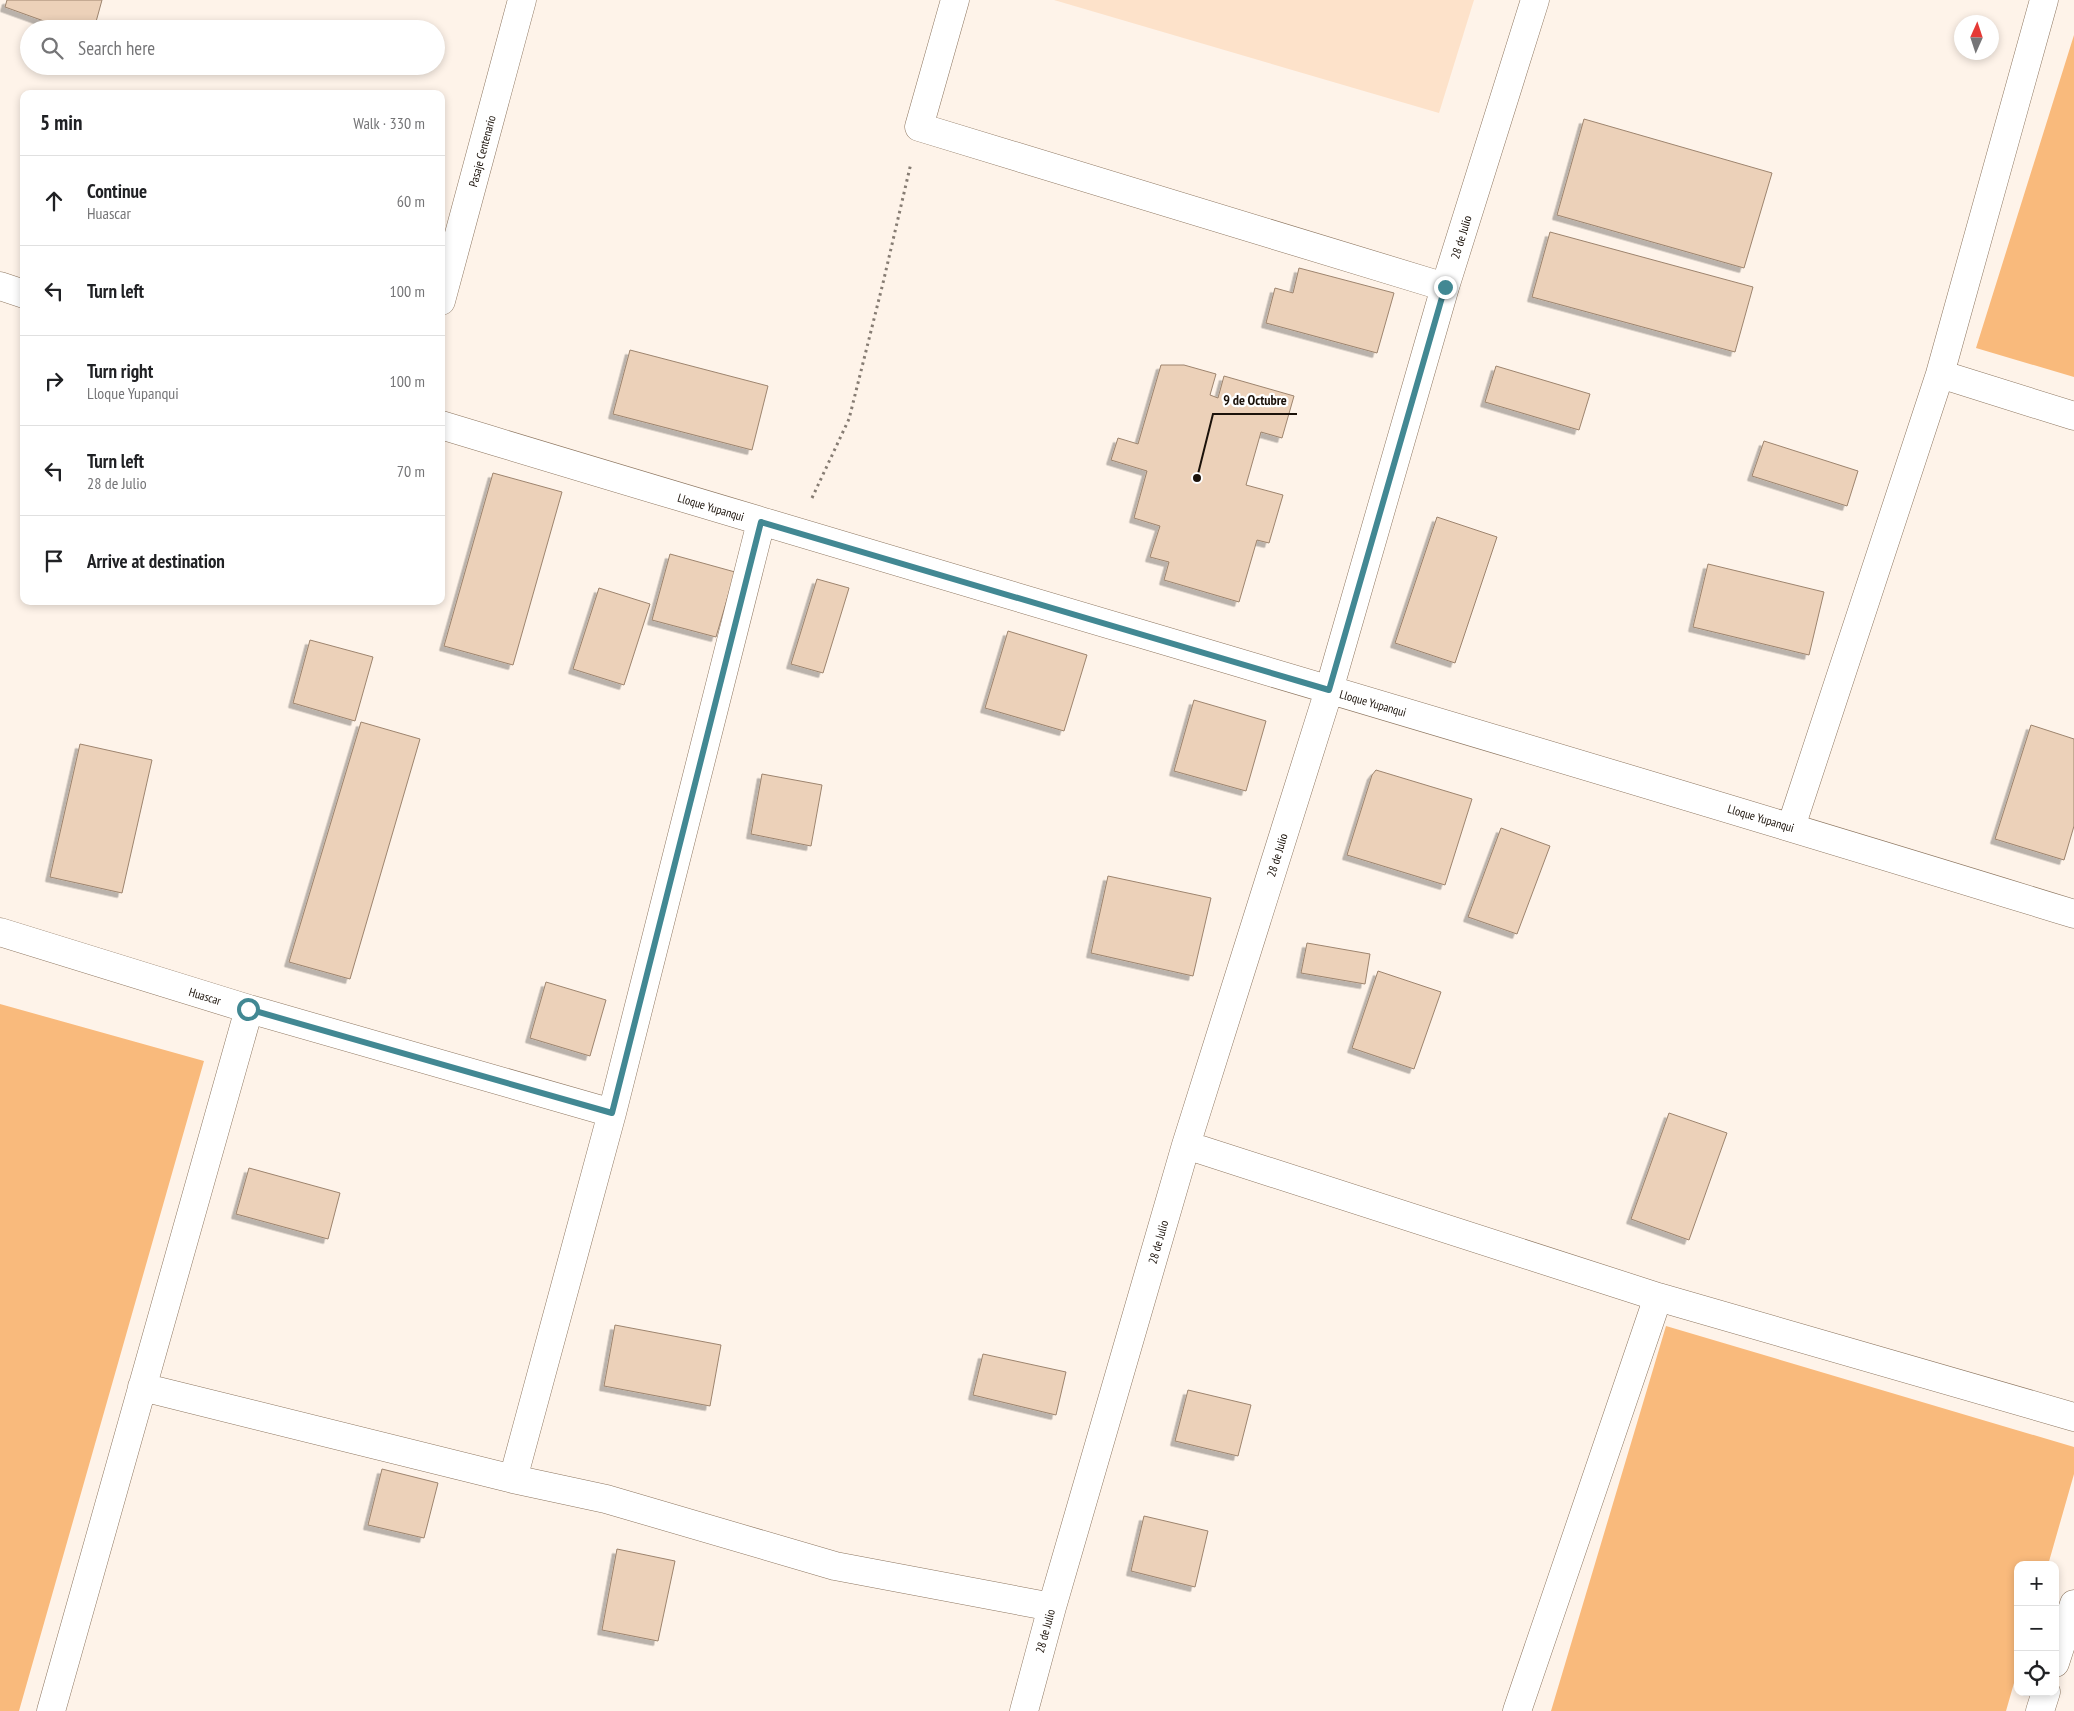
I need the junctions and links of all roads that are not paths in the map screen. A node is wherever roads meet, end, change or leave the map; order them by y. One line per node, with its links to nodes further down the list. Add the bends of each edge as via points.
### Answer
1 (522, 0): 6 (street, Pasaje Centenario)
2 (955, 0): 7 (street, via 919,126)
3 (1535, 0): 7 (street, 28 de Julio)
4 (2044, 0): 9 (street)
5 (0, 286): 8 (street)
6 (445, 286)
7 (1445, 287): 13 (street, 28 de Julio)
8 (20, 293)
9 (1940, 374): 10 (street); 14 (street)
10 (2074, 416)
11 (445, 426): 12 (street, Lloque Yupanqui)
12 (761, 522): 13 (street, Lloque Yupanqui); 18 (street)
13 (1329, 690): 14 (street, Lloque Yupanqui); 19 (street, 28 de Julio)
14 (1792, 827): 15 (street, Lloque Yupanqui)
15 (2074, 914)
16 (0, 932): 17 (street, Huascar)
17 (248, 1009): 18 (street, Huascar); 21 (street)
18 (612, 1113): 23 (street)
19 (1186, 1145): 20 (street); 25 (street, 28 de Julio)
20 (1658, 1297): 22 (street); 30 (street)
21 (142, 1387): 23 (street); 28 (street)
22 (2074, 1417)
23 (513, 1479): 25 (street, via 606,1499 835,1566)
24 (2074, 1604): 26 (street)
25 (1052, 1606): 29 (street, 28 de Julio)
26 (2059, 1651)
27 (2045, 1696): 31 (street)
28 (51, 1711)
29 (1024, 1711)
30 (1517, 1711)
31 (2040, 1711)

